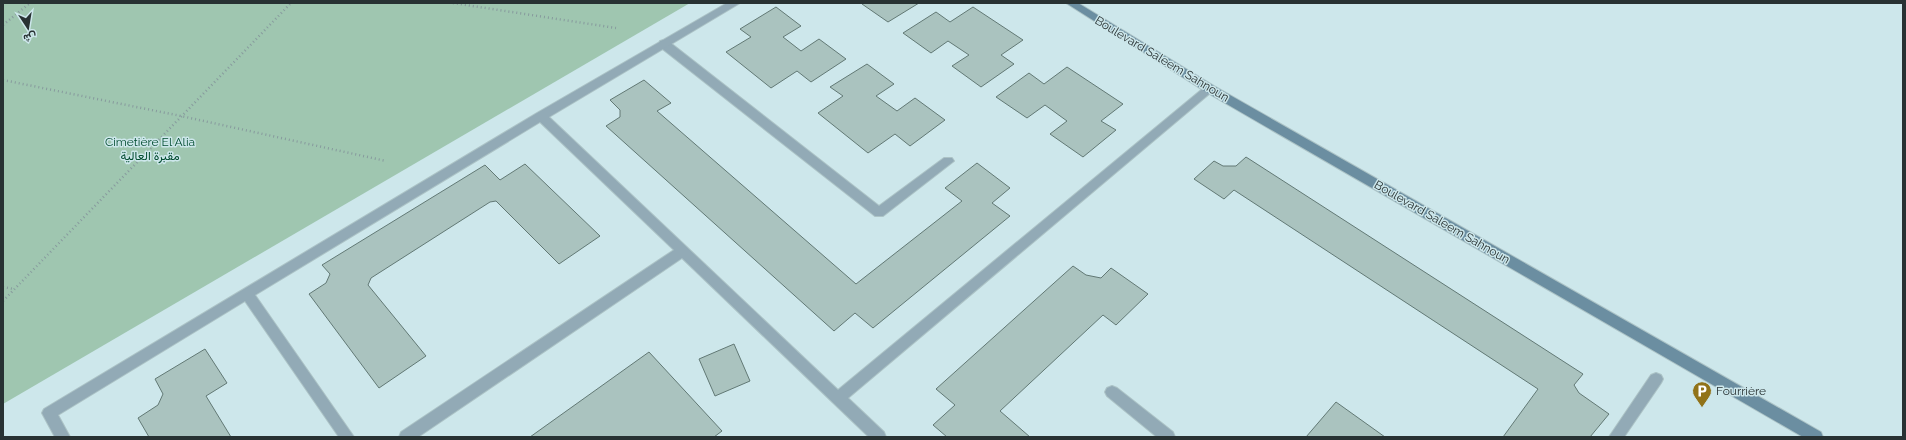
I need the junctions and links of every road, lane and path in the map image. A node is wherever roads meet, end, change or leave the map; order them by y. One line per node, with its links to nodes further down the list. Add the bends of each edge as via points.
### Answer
1 (30, 3): 6 (path)
2 (290, 3): 11 (path)
3 (453, 3): 7 (path)
4 (735, 3): 8 (street)
5 (1070, 3): 10 (street, Boulevard Saleem Sahnoun)
6 (3, 25)
7 (616, 28)
8 (664, 44): 12 (street); 14 (street, via 879,213)
9 (3, 80): 11 (path)
10 (1210, 89): 22 (street); 29 (street, Boulevard Saleem Sahnoun)
11 (181, 116): 13 (path); 17 (path)
12 (541, 116): 15 (street); 18 (street)
13 (386, 161)
14 (948, 161)
15 (683, 251): 22 (street); 25 (street)
16 (3, 287): 17 (path)
17 (14, 289): 19 (path)
18 (247, 294): 23 (street, via 49,413); 24 (street)
19 (3, 301)
20 (1656, 379): 28 (street)
21 (1112, 392): 27 (street)
22 (838, 398): 26 (street)
23 (63, 437)
24 (348, 437)
25 (406, 437)
26 (879, 437)
27 (1168, 437)
28 (1616, 437)
29 (1816, 437)

